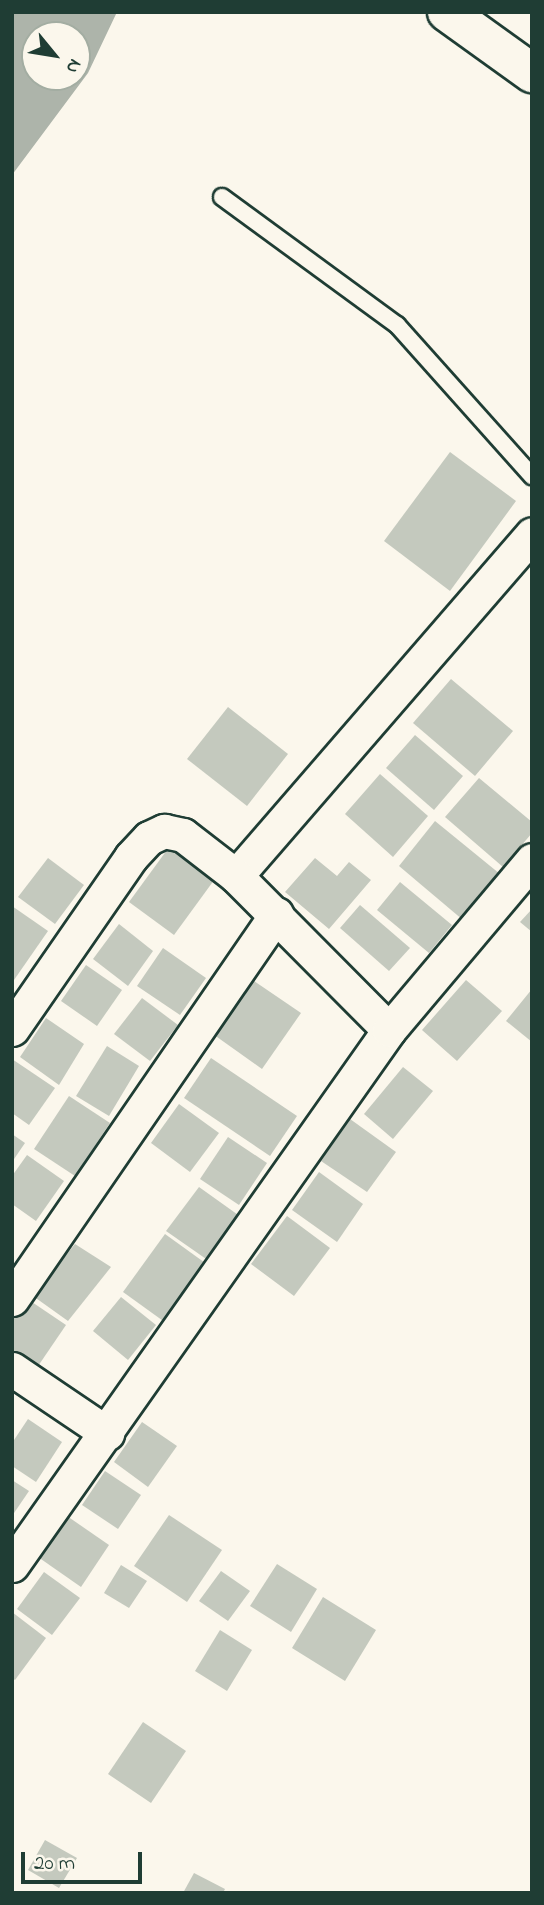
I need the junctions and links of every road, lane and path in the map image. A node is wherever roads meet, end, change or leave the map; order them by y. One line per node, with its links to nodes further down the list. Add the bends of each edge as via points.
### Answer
1 (447, 12): 2 (highway)
2 (532, 73)
3 (222, 197): 4 (lane, via 397,325)
4 (532, 476)
5 (532, 534): 7 (street)
6 (532, 860): 10 (street)
7 (236, 876): 8 (street); 9 (street, via 183,835 164,831 149,838 131,857)
8 (277, 914): 10 (street); 11 (street)
9 (12, 1029)
10 (389, 1030): 13 (street)
11 (12, 1299)
12 (12, 1369): 13 (street)
13 (107, 1433): 14 (street)
14 (12, 1565)

